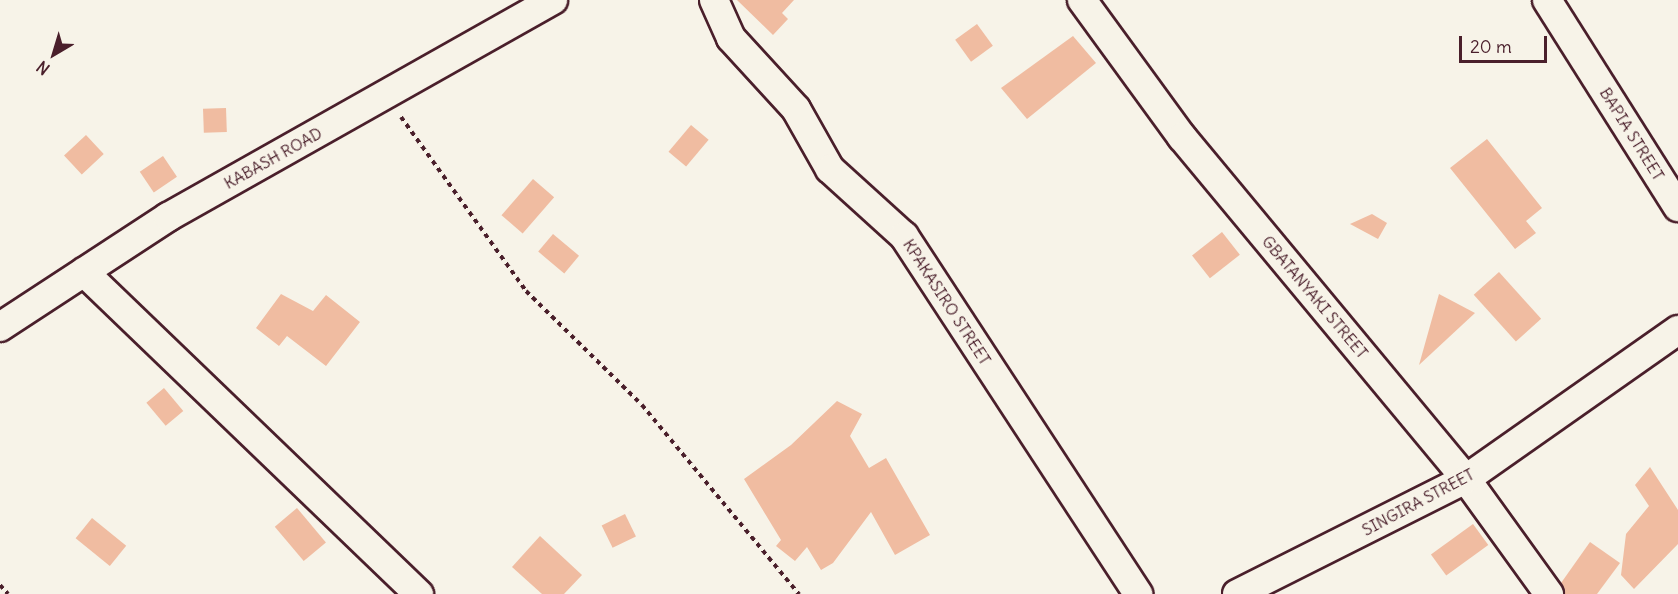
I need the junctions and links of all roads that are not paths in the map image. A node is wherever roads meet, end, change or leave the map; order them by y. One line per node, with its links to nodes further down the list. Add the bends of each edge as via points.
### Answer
1 (553, 0): 6 (street, KABASH ROAD, via 168,217)
2 (714, 0): 11 (street, KPAKASIRO STREET, via 731,38 796,109 830,169 904,236)
3 (1082, 0): 9 (street, GBATANYAKI STREET, via 1182,137)
4 (1547, 0): 5 (street, BAPIA STREET)
5 (1678, 207)
6 (84, 272): 7 (street, KABASH ROAD); 10 (street)
7 (0, 327)
8 (1678, 330): 9 (street, SINGIRA STREET)
9 (1466, 479): 12 (street, SINGIRA STREET); 13 (street, GBATANYAKI STREET)
10 (419, 594)
11 (1138, 594)
12 (1237, 594)
13 (1549, 594)

